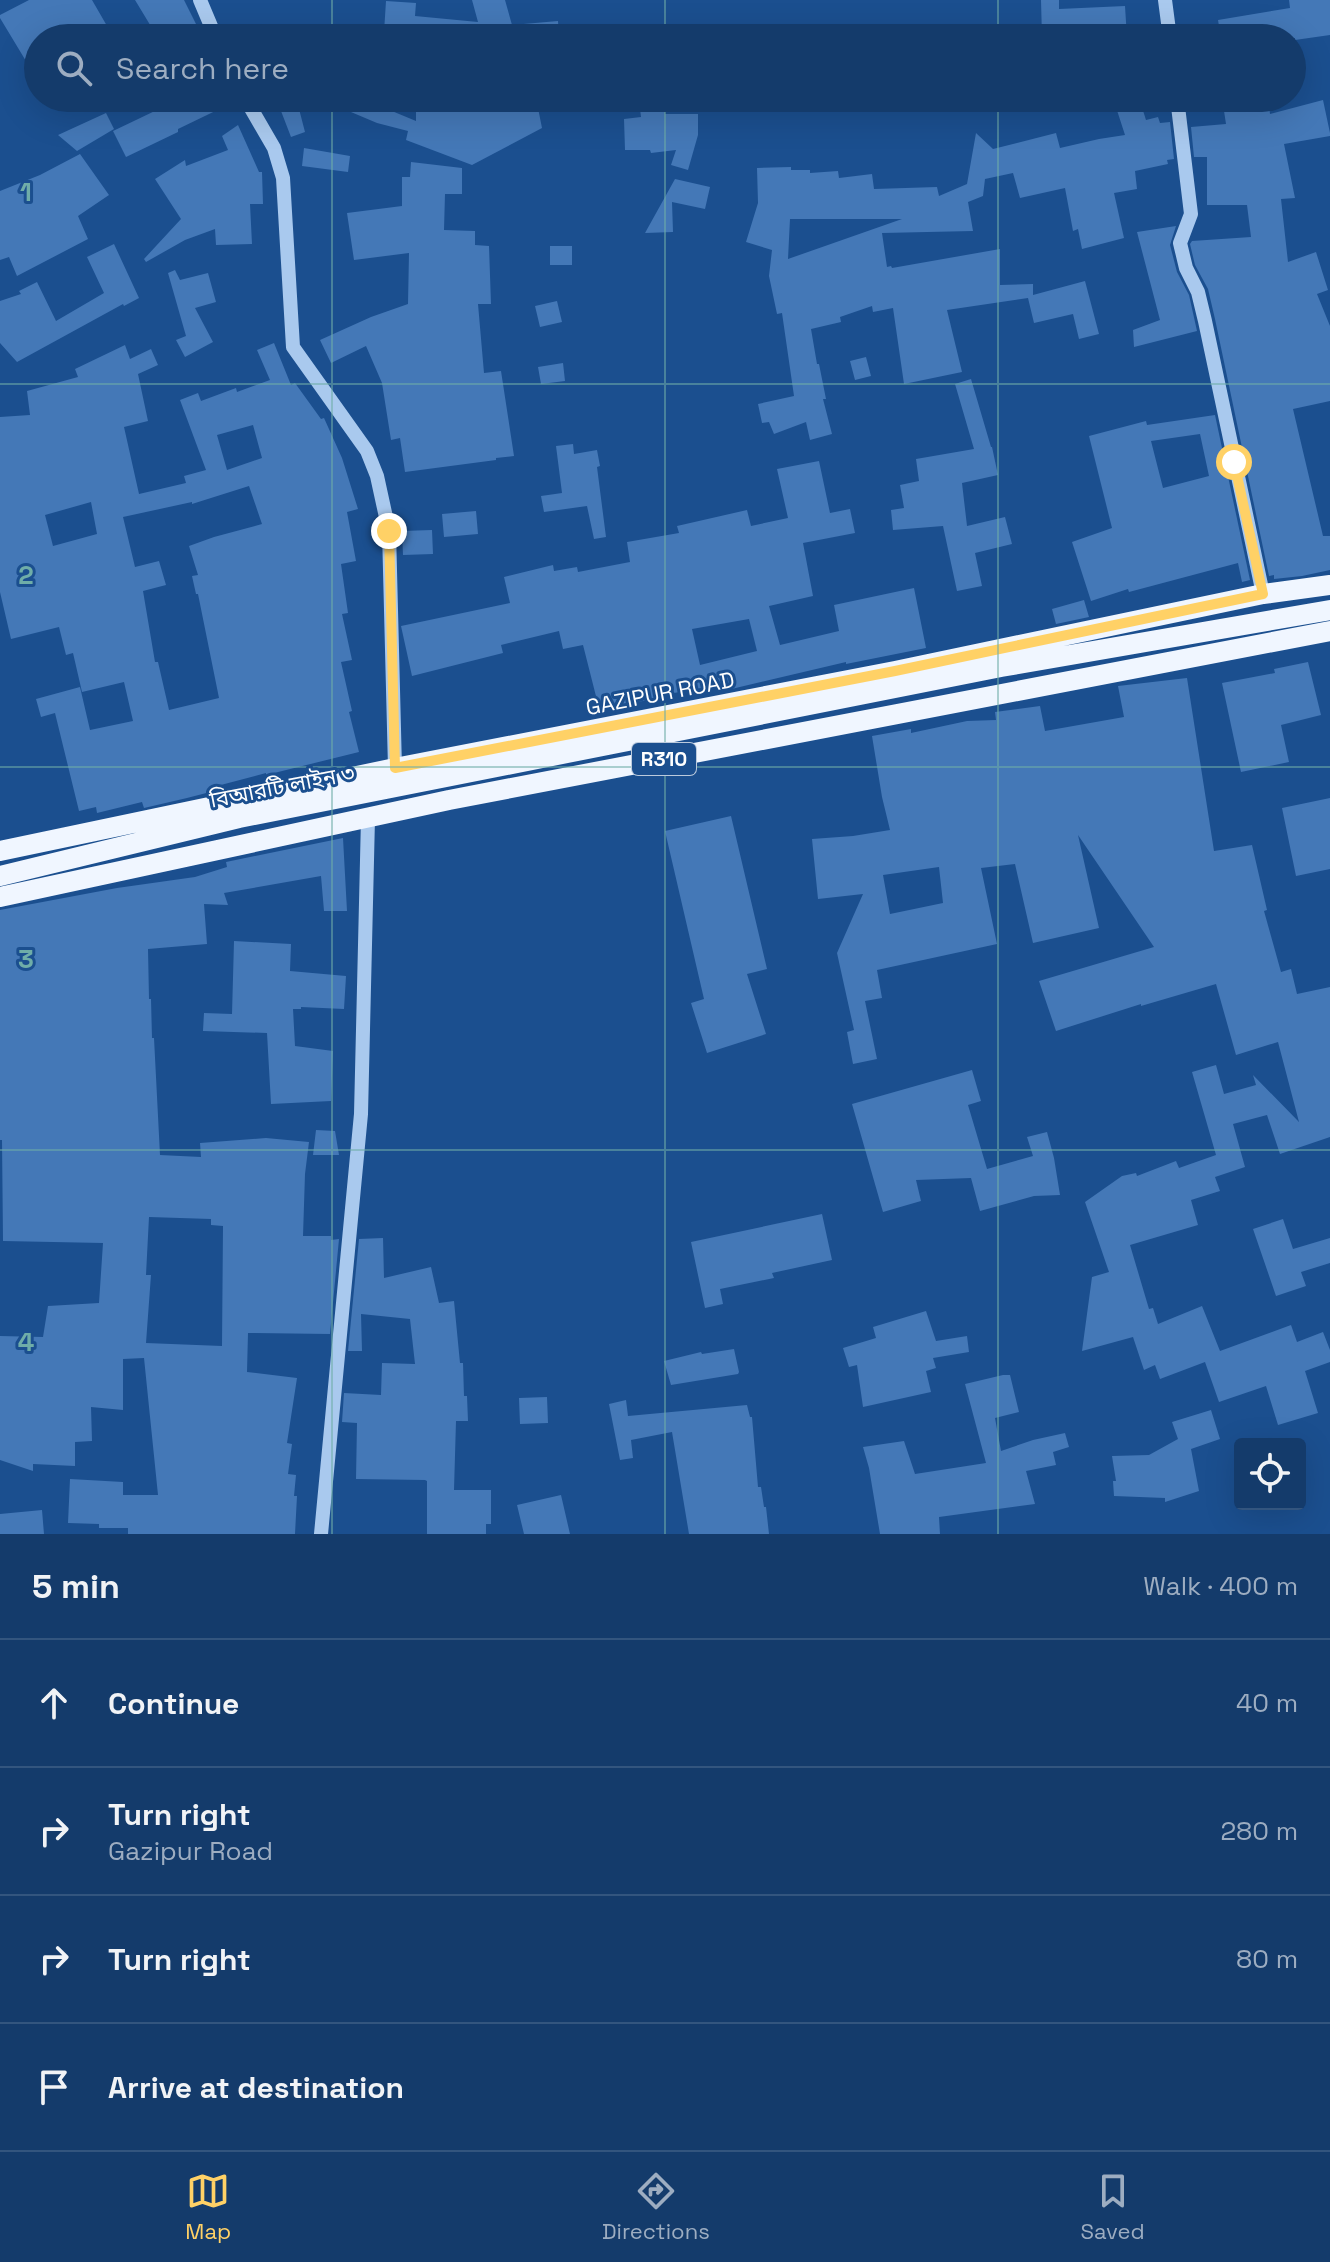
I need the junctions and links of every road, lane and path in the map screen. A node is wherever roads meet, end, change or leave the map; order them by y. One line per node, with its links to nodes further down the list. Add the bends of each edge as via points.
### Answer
1 (200, 0): 3 (street)
2 (1165, 0): 4 (street)
3 (210, 24)
4 (1168, 24)
5 (253, 112): 11 (street, via 274,148 283,178 293,347 367,451 389,531)
6 (1179, 112): 8 (street, via 1191,214 1180,243 1205,321)
7 (1330, 585): 8 (main road, GAZIPUR ROAD / R310)
8 (1263, 594): 11 (main road, GAZIPUR ROAD / R310)
9 (1330, 610): 14 (main road, বিআরটি লাইন ৩, via 1001,667 254,815)
10 (1330, 631): 12 (main road, R310)
11 (395, 768): 13 (main road, GAZIPUR ROAD / R310)
12 (368, 818): 15 (main road, R310); 16 (street, via 361,1114)
13 (0, 851)
14 (0, 876)
15 (0, 897)
16 (321, 1534)

